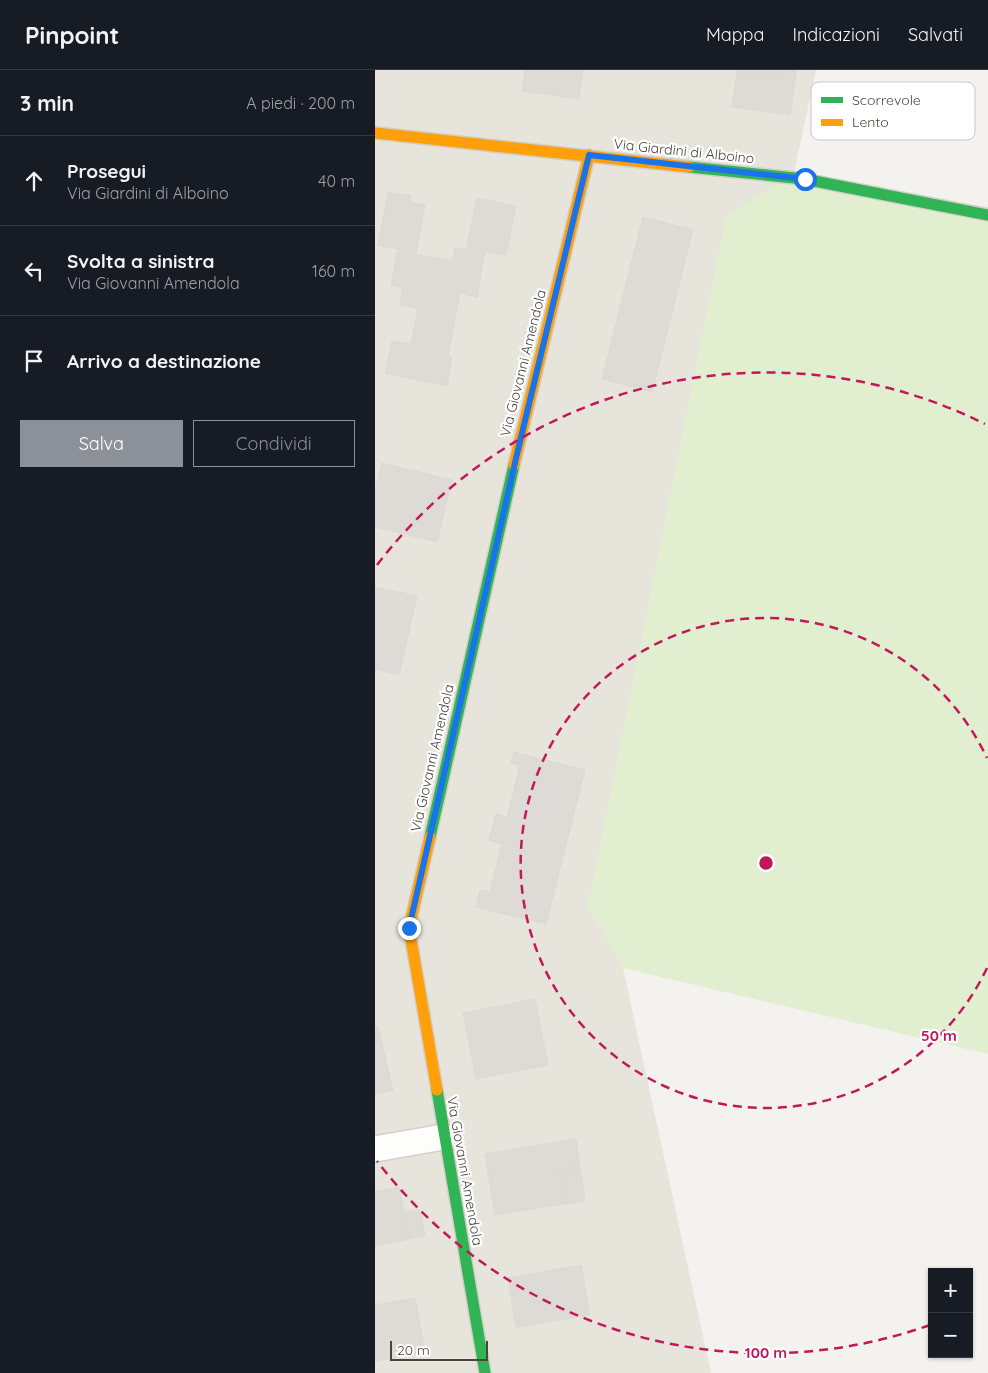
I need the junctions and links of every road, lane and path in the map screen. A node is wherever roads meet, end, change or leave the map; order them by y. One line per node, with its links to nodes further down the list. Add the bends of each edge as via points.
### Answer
1 (375, 133): 2 (street, Via Giardini di Alboino)
2 (589, 155): 3 (street, Via Giardini di Alboino, via 805,179); 4 (street, Via Giovanni Amendola, via 519,444 409,928)
3 (988, 215)
4 (443, 1136): 5 (street); 6 (street, Via Giovanni Amendola)
5 (375, 1149)
6 (485, 1373)

